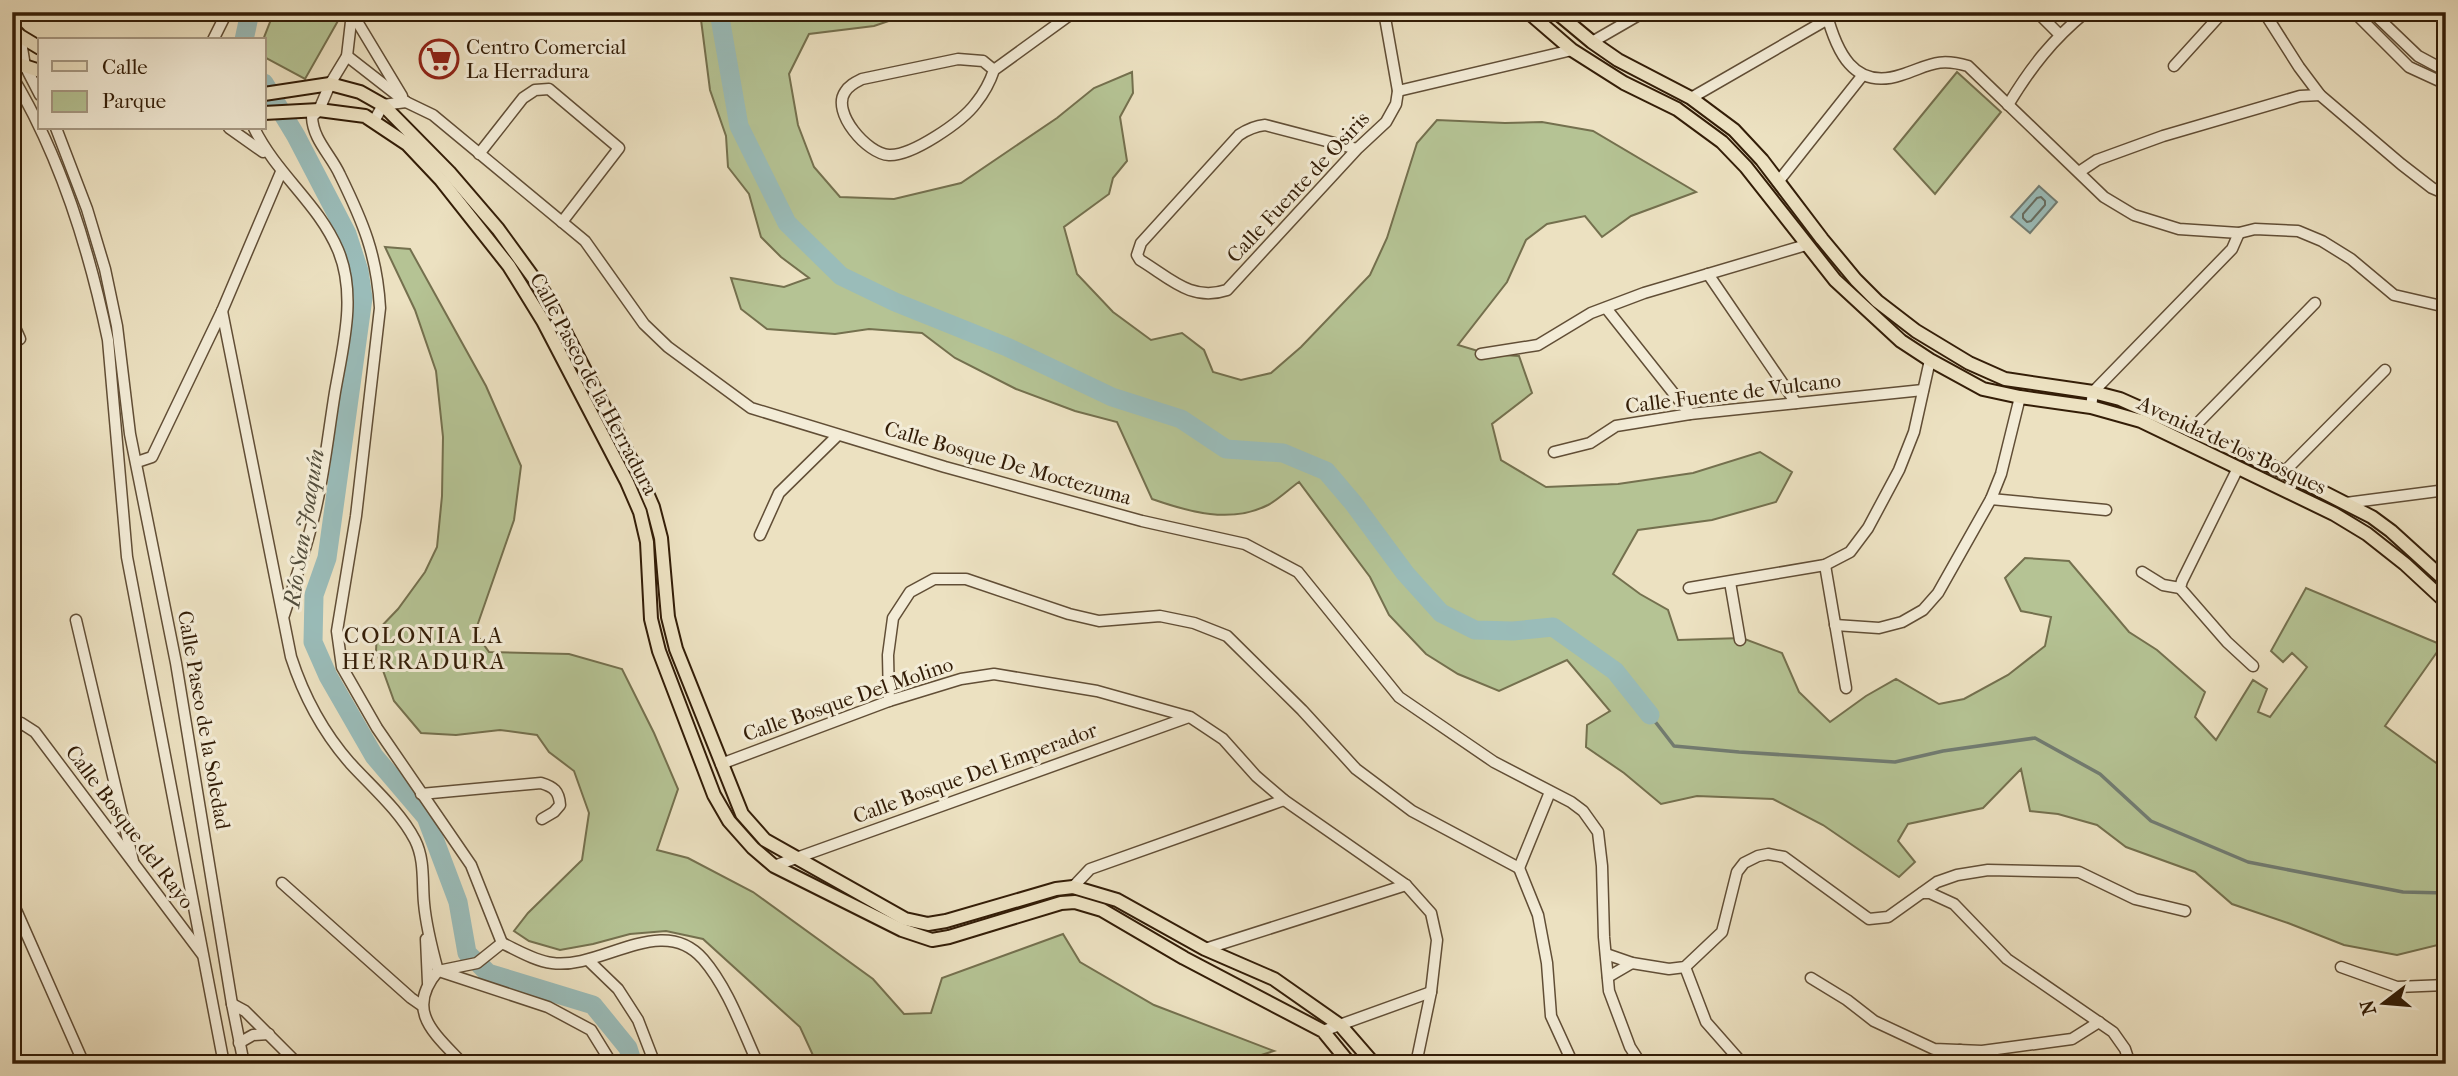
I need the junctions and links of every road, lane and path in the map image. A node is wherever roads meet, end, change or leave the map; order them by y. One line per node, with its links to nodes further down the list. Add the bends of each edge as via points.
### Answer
1 (227, 12): 17 (street)
2 (1074, 12): 25 (street)
3 (1384, 12): 31 (street)
4 (1528, 12): 20 (main road, Avenida de los Bosques)
5 (1556, 12): 18 (main road, Avenida de los Bosques)
6 (1644, 12): 18 (street)
7 (2037, 12): 15 (street)
8 (2086, 12): 15 (street)
9 (2223, 12): 23 (street)
10 (2264, 12): 34 (street)
11 (2354, 12): 30 (street, via 2409,67)
12 (2372, 12): 26 (street, via 2418,56)
13 (352, 13): 21 (street); 36 (street)
14 (1827, 16): 28 (street, via 1837,47); 35 (street)
15 (2059, 34): 38 (street, via 2030,68)
16 (15, 37): 19 (main road); 22 (street)
17 (215, 38)
18 (1592, 43): 35 (main road, Avenida de los Bosques)
19 (38, 47)
20 (1572, 50): 31 (street); 56 (main road, Avenida de los Bosques, via 1677,109 1722,142)
21 (347, 56): 29 (street); 36 (street, Calle Bosque De Moctezuma)
22 (19, 64): 24 (main road); 32 (street)
23 (2175, 66)
24 (38, 70)
25 (994, 70): 25 (street, via 983,61 958,60 862,79 843,93 841,106 853,129 873,151 902,154 975,105)
26 (2446, 71)
27 (12, 76): 42 (street, Calle Paseo de la Soledad)
28 (1862, 76): 38 (street, via 1882,79 1939,61 1952,62 1968,66); 52 (street)
29 (330, 84): 33 (main road, Calle Paseo de la Herradura); 37 (main road, Calle Paseo de la Herradura, via 360,92); 39 (street)
30 (2446, 84)
31 (1398, 91): 47 (street, Calle Fuente de Osiris, via 1386,122)
32 (38, 92)
33 (266, 94)
34 (2320, 95): 51 (street, via 2300,96 2163,136 2097,160); 53 (street, via 2401,164)
35 (1691, 97): 52 (main road, Avenida de los Bosques, via 1741,137)
36 (406, 102): 37 (street); 48 (street, Calle Bosque De Moctezuma, via 433,116)
37 (383, 105): 41 (street); 104 (main road, Calle Paseo de la Herradura, via 498,229 546,295 640,477 661,538 668,617 676,649)
38 (2008, 105): 51 (street)
39 (319, 110): 40 (main road, Calle Paseo de la Herradura); 41 (main road, Calle Paseo de la Herradura); 106 (street, via 312,117 313,129 340,173 370,241 380,308 338,649 342,667)
40 (266, 113)
41 (373, 121): 110 (main road, Calle Paseo de la Herradura, via 407,144 441,180 509,266 543,321 640,512 659,651 714,795 729,821)
42 (38, 122)
43 (41, 130): 68 (street, Calle Paseo de la Soledad, via 91,264 108,340)
44 (57, 130): 67 (street, Calle Paseo de la Soledad, via 105,269)
45 (232, 130): 49 (street)
46 (255, 130): 49 (street)
47 (1357, 149): 47 (street, Calle Fuente de Osiris, via 1265,125 1247,130 1141,243 1137,256 1193,293 1227,290)
48 (479, 154): 54 (street, Calle Bosque De Moctezuma); 54 (street, via 523,97 550,89 619,148)
49 (269, 157): 50 (street)
50 (281, 172): 61 (street); 89 (street, via 318,214 338,249 348,290 345,335 317,503)
51 (2079, 172): 55 (street, via 2104,197 2134,215 2179,229)
52 (1778, 182): 70 (main road, Avenida de los Bosques, via 1856,280 1916,331 2005,379)
53 (2446, 194)
54 (562, 222): 76 (street, Calle Bosque De Moctezuma, via 585,241 643,324 678,355 751,408)
55 (2239, 233): 59 (street, via 2298,231 2351,259 2394,295); 70 (street, via 2232,249)
56 (1806, 245): 57 (street); 65 (main road, Avenida de los Bosques, via 1867,311)
57 (1708, 274): 60 (street); 72 (street)
58 (2315, 303): 75 (street)
59 (2446, 307)
60 (1606, 308): 64 (street, via 1538,345); 74 (street)
61 (222, 312): 78 (street, via 152,457); 87 (street)
62 (12, 321): 63 (street)
63 (20, 339)
64 (1480, 354)
65 (1930, 360): 69 (street); 71 (main road, Avenida de los Bosques, via 1983,389)
66 (2385, 370): 80 (street)
67 (125, 384): 68 (street); 78 (street, Calle Paseo de la Soledad)
68 (112, 387): 123 (street, Calle Paseo de la Soledad, via 127,557)
69 (1923, 390): 72 (street, Calle Fuente de Vulcano); 86 (street, via 1899,470 1868,528 1850,552)
70 (2093, 392): 73 (street); 75 (main road, Avenida de los Bosques)
71 (2020, 397): 73 (main road, Avenida de los Bosques); 82 (street)
72 (1796, 403): 74 (street, Calle Fuente de Vulcano)
73 (2091, 407): 79 (main road, Avenida de los Bosques, via 2141,421)
74 (1690, 414): 77 (street, Calle Fuente de Vulcano, via 1616,426 1590,443)
75 (2192, 429): 80 (main road, Avenida de los Bosques)
76 (838, 435): 85 (street, via 779,493); 105 (street, Calle Bosque De Moctezuma, via 1129,517 1245,544 1298,572 1399,697 1494,762)
77 (1554, 452)
78 (137, 462): 134 (street, Calle Paseo de la Soledad, via 176,663)
79 (2238, 468): 93 (street); 94 (main road, Avenida de los Bosques, via 2367,534)
80 (2284, 472): 83 (main road, Avenida de los Bosques)
81 (2446, 490): 83 (street)
82 (1991, 499): 84 (street); 97 (street, via 1938,593 1923,610 1879,628)
83 (2346, 503): 90 (main road, Avenida de los Bosques, via 2391,531)
84 (2106, 510)
85 (760, 535)
86 (1825, 565): 91 (street); 97 (street)
87 (275, 566): 89 (street, via 290,576); 95 (street)
88 (2142, 572): 93 (street, via 2163,585)
89 (298, 573): 95 (street)
90 (2446, 581)
91 (1730, 582): 92 (street); 98 (street)
92 (1689, 588)
93 (2180, 588): 99 (street)
94 (2446, 602)
95 (284, 616): 128 (street, via 300,684 320,722 405,822 416,843)
96 (76, 620): 112 (street)
97 (1835, 625): 100 (street)
98 (1740, 640)
99 (2253, 666)
100 (1846, 688)
101 (889, 701): 102 (street, Calle Bosque Del Molino, via 994,674 1097,691); 104 (street, Calle Bosque Del Molino); 111 (street, via 893,618 910,593 934,579 966,579 1099,621 1160,616 1194,623 1227,636 1356,769 1412,811)
102 (1190, 717): 107 (street, Calle Bosque Del Molino, via 1223,739); 109 (street, Calle Bosque Del Emperador)
103 (12, 734): 112 (street, Calle Bosque del Rayo, via 21,723 35,732)
104 (721, 764): 109 (main road, Calle Paseo de la Herradura, via 742,814 765,840)
105 (1550, 792): 111 (street); 122 (street, Calle Bosque De Moctezuma, via 1583,811 1598,832)
106 (421, 794): 108 (street, via 541,783 559,794 560,805); 120 (street, via 471,866)
107 (1284, 800): 114 (street, Calle Bosque Del Molino); 115 (street, via 1090,869)
108 (542, 820)
109 (795, 858): 110 (street, Calle Bosque Del Emperador); 115 (main road, Calle Paseo de la Herradura, via 905,919 928,924)
110 (774, 866): 138 (main road, Calle Paseo de la Herradura, via 902,930 932,940 1062,903 1095,908)
111 (1519, 867): 153 (street, via 1538,915 1551,1016)
112 (135, 868): 123 (street, Calle Bosque del Rayo)
113 (282, 883): 135 (street)
114 (1406, 885): 121 (street); 133 (street, Calle Bosque Del Molino, via 1431,913 1437,940)
115 (1073, 887): 121 (main road, Calle Paseo de la Herradura, via 1117,901)
116 (1922, 893): 118 (street, via 1957,875 1988,870 2079,872 2135,899); 126 (street, via 1888,917 1869,919 1784,857 1758,856 1737,872 1722,932); 136 (street, via 1954,904 2007,959)
117 (12, 901): 142 (street)
118 (2185, 911)
119 (426, 939): 131 (street)
120 (502, 943): 124 (street, via 551,963); 128 (street, via 477,963)
121 (1205, 948): 137 (main road, Calle Paseo de la Herradura, via 1273,979)
122 (1605, 954): 125 (street); 129 (street, Calle Bosque De Moctezuma)
123 (204, 957): 143 (street, Calle Paseo de la Soledad)
124 (589, 961): 148 (street, via 618,989 638,1020); 149 (street, via 660,939 683,944 702,958 718,980)
125 (1632, 963): 126 (street); 129 (street)
126 (1685, 967): 155 (street, via 1706,1022)
127 (2341, 967): 132 (street, via 2397,987)
128 (438, 971): 131 (street); 147 (street, via 548,1007 591,1030)
129 (1608, 977): 154 (street, Calle Bosque De Moctezuma, via 1630,1047)
130 (1811, 978): 141 (street, via 1874,1021 1934,1049)
131 (428, 984): 135 (street)
132 (2446, 985)
133 (1431, 992): 137 (street); 152 (street, Calle Bosque Del Molino)
134 (232, 1004): 139 (street); 140 (street, Calle Paseo de la Soledad)
135 (422, 1005): 146 (street, via 435,1034)
136 (2099, 1022): 141 (street, via 2072,1039); 157 (street, via 2119,1040)
137 (1341, 1026): 138 (street); 151 (main road, Calle Paseo de la Herradura)
138 (1323, 1031): 150 (main road, Calle Paseo de la Herradura)
139 (269, 1034): 140 (street); 145 (street)
140 (239, 1042): 144 (street, Calle Paseo de la Soledad)
141 (1960, 1050): 156 (street)
142 (84, 1064)
143 (224, 1064)
144 (244, 1064)
145 (298, 1064)
146 (463, 1064)
147 (612, 1064)
148 (655, 1064)
149 (758, 1064)
150 (1350, 1064)
151 (1374, 1064)
152 (1416, 1064)
153 (1573, 1064)
154 (1641, 1064)
155 (1743, 1064)
156 (1962, 1064)
157 (2130, 1064)

